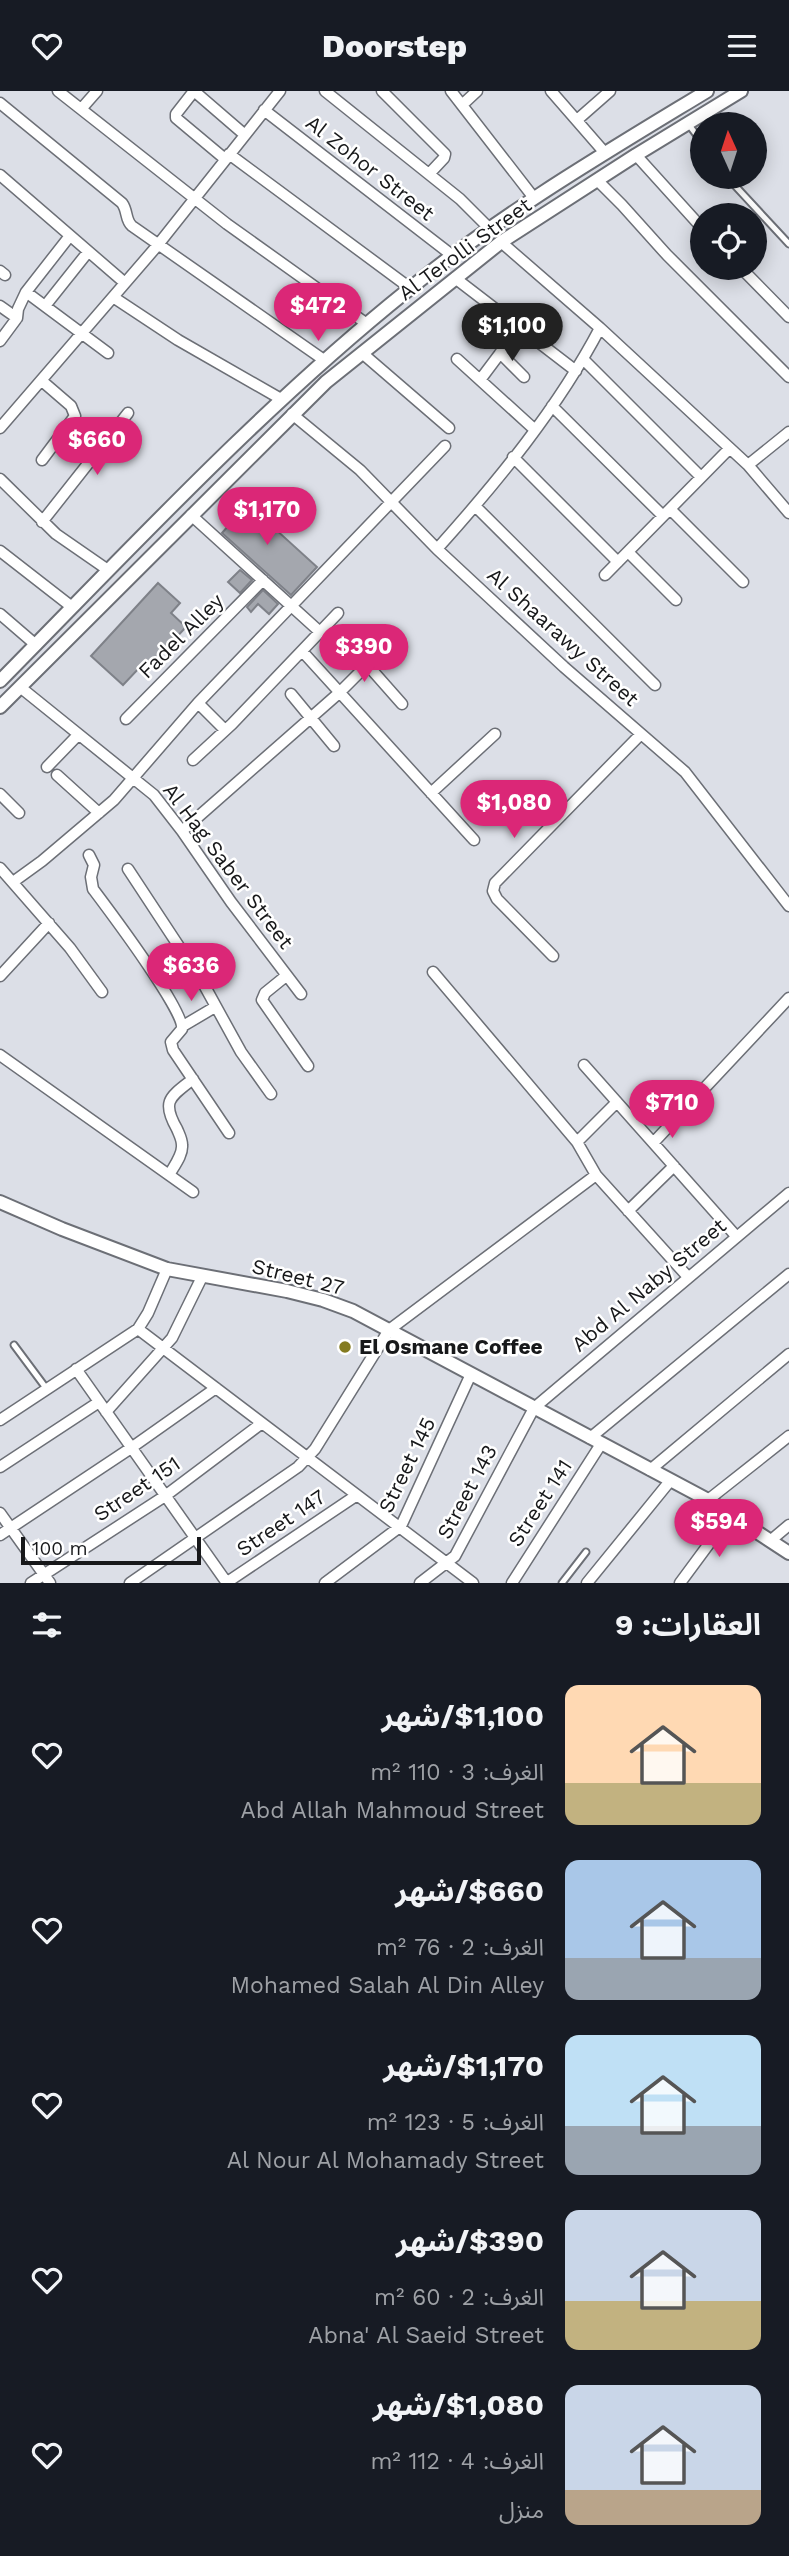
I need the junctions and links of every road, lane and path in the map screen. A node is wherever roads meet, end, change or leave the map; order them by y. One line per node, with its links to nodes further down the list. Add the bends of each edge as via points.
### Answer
1 (58, 91): 15 (street)
2 (97, 91): 15 (street)
3 (194, 91): 20 (street); 23 (street, via 176,118)
4 (280, 91): 16 (street)
5 (325, 91): 24 (street)
6 (382, 91): 24 (street, via 445,154)
7 (451, 91): 14 (street)
8 (477, 91): 14 (street)
9 (551, 91): 17 (street)
10 (610, 91): 17 (street)
11 (708, 91): 21 (street, Al Terolli Street)
12 (741, 91): 18 (street, Al Terolli Street)
13 (0, 103): 35 (street, via 122,203 128,223)
14 (462, 105): 29 (street)
15 (82, 108): 28 (street)
16 (264, 110): 20 (street); 37 (street, Al Zohor Street)
17 (577, 120): 21 (street)
18 (688, 123): 19 (lane); 22 (street, Al Terolli Street)
19 (690, 126)
20 (245, 135): 23 (street)
21 (605, 153): 29 (street, Al Terolli Street)
22 (636, 155): 26 (street, Al Terolli Street); 30 (street)
23 (227, 157): 28 (street); 41 (street)
24 (429, 174): 31 (street)
25 (0, 175): 32 (street)
26 (597, 180): 33 (street, Al Terolli Street); 61 (street)
27 (738, 189): 34 (lane)
28 (195, 198): 35 (street); 48 (street)
29 (534, 198): 31 (street, Al Terolli Street)
30 (690, 215)
31 (490, 229): 37 (street, Al Terolli Street)
32 (69, 237): 36 (street); 42 (street)
33 (501, 242): 38 (street, Al Terolli Street); 50 (street)
34 (789, 244)
35 (157, 246): 40 (street); 57 (street)
36 (89, 252): 40 (street); 45 (street)
37 (453, 256): 41 (street, Al Terolli Street)
38 (455, 278): 49 (street); 54 (street, Al Terolli Street)
39 (753, 280): 46 (street)
40 (125, 283): 43 (street)
41 (410, 288): 48 (street, Al Terolli Street)
42 (26, 292): 45 (street); 47 (street)
43 (113, 297): 51 (street); 64 (street)
44 (0, 306): 47 (street)
45 (45, 306): 51 (street)
46 (789, 317)
47 (17, 318): 52 (street)
48 (367, 324): 57 (street, Al Terolli Street)
49 (519, 328): 55 (street); 59 (street)
50 (600, 328): 58 (street); 73 (street)
51 (83, 334): 53 (street); 63 (street)
52 (0, 341)
53 (108, 353)
54 (362, 353): 67 (street, Al Terolli Street); 69 (street)
55 (500, 353): 60 (street); 62 (street)
56 (457, 359): 62 (street)
57 (324, 360): 64 (street, Al Terolli Street)
58 (584, 360): 59 (street); 77 (street)
59 (576, 371): 65 (street)
60 (524, 377)
61 (789, 377)
62 (480, 380): 70 (street)
63 (42, 381): 68 (street); 75 (street, via 71,406 75,416)
64 (281, 399): 89 (street, Al Terolli Street)
65 (552, 406): 70 (street); 81 (street)
66 (128, 412): 84 (street)
67 (292, 414): 79 (street, Al Shaarawy Street); 83 (street, Al Terolli Street)
68 (0, 428)
69 (449, 428)
70 (534, 429): 74 (street)
71 (789, 432): 76 (street)
72 (444, 446): 79 (street)
73 (729, 449): 76 (street); 77 (street)
74 (513, 457): 80 (street); 88 (street)
75 (41, 460)
76 (748, 465): 82 (street)
77 (701, 477): 81 (street)
78 (0, 479): 84 (street)
79 (392, 502): 85 (street, Al Shaarawy Street); 95 (street)
80 (475, 506): 85 (street); 105 (street)
81 (667, 512): 87 (street); 92 (street)
82 (789, 513)
83 (191, 515): 91 (street); 106 (street, Al Terolli Street)
84 (42, 522): 89 (street)
85 (437, 548): 116 (street, Al Shaarawy Street)
86 (0, 551): 94 (street)
87 (628, 552): 88 (street); 93 (street)
88 (618, 562): 90 (street)
89 (108, 570): 94 (street, Al Terolli Street)
90 (605, 575)
91 (263, 580): 95 (street); 113 (street, Fadel Alley)
92 (743, 582)
93 (676, 600)
94 (72, 607): 101 (street, Al Terolli Street)
95 (292, 607): 98 (street); 109 (street)
96 (338, 613): 98 (street)
97 (0, 614): 101 (street)
98 (320, 632): 102 (street)
99 (394, 638): 103 (street)
100 (349, 644): 103 (street)
101 (36, 645): 104 (street, Al Terolli Street)
102 (302, 651): 107 (street); 114 (street)
103 (367, 666): 107 (street); 110 (street)
104 (0, 681)
105 (655, 685)
106 (20, 687): 111 (street, Al Terolli Street); 117 (street, Al Hag Saber Street)
107 (339, 693): 112 (street); 123 (street)
108 (291, 694): 112 (street)
109 (198, 703): 114 (street); 122 (street)
110 (402, 704)
111 (0, 707)
112 (310, 718): 118 (street); 127 (street)
113 (126, 719)
114 (225, 730): 119 (street)
115 (495, 734): 123 (street)
116 (641, 734): 132 (street, Al Shaarawy Street, via 692,779); 134 (street, via 495,883 497,899)
117 (78, 736): 120 (street); 122 (street, Al Hag Saber Street)
118 (334, 746)
119 (193, 760)
120 (47, 767)
121 (57, 775): 126 (street)
122 (134, 779): 126 (street); 127 (street, Al Hag Saber Street, via 154,795)
123 (431, 793): 128 (street)
124 (0, 794): 125 (street)
125 (19, 813)
126 (100, 813): 131 (street)
127 (183, 831): 136 (street, Al Hag Saber Street)
128 (474, 840)
129 (89, 855): 142 (street, via 94,865 93,889)
130 (128, 869): 141 (street)
131 (5, 877): 133 (street)
132 (789, 906)
133 (49, 923): 137 (street); 138 (street)
134 (554, 956)
135 (433, 972): 150 (street)
136 (286, 975): 139 (street, Al Hag Saber Street); 145 (street, via 262,1000)
137 (0, 976)
138 (102, 992)
139 (301, 995)
140 (789, 998): 151 (street)
141 (215, 1007): 142 (street); 147 (street)
142 (183, 1026): 146 (street, via 171,1046)
143 (0, 1055): 153 (street)
144 (584, 1065): 148 (street)
145 (308, 1066)
146 (192, 1079): 149 (street); 153 (street, via 168,1106 182,1145)
147 (271, 1094)
148 (617, 1102): 150 (street); 151 (street)
149 (229, 1133)
150 (577, 1142): 154 (street)
151 (654, 1143): 152 (street)
152 (674, 1166): 158 (street); 159 (street)
153 (169, 1175): 155 (street)
154 (597, 1175): 158 (street); 165 (street)
155 (193, 1192)
156 (789, 1193): 159 (street, Abd Al Naby Street)
157 (0, 1202): 160 (street, Street 27)
158 (628, 1211): 163 (street)
159 (736, 1236): 163 (street, Abd Al Naby Street)
160 (167, 1269): 162 (street, Street 27); 164 (street)
161 (789, 1274): 179 (street, Street 141)
162 (202, 1276): 165 (street, Street 27, via 323,1300); 167 (street)
163 (688, 1277): 174 (street, Abd Al Naby Street)
164 (138, 1329): 167 (street); 169 (street)
165 (389, 1330): 170 (street, Street 27); 181 (street)
166 (14, 1345): 171 (lane)
167 (165, 1348): 172 (street); 175 (street)
168 (789, 1354): 183 (street)
169 (76, 1369): 171 (street); 173 (street)
170 (471, 1374): 174 (street, Street 27); 191 (street, Street 145)
171 (46, 1388): 176 (street)
172 (216, 1388): 177 (street); 180 (street)
173 (99, 1402): 175 (street); 182 (street)
174 (534, 1408): 179 (street, Street 27); 198 (street, Street 143)
175 (106, 1412): 180 (street)
176 (0, 1420)
177 (262, 1423): 181 (street); 186 (street, Street 151)
178 (789, 1436): 187 (street)
179 (596, 1441): 183 (street, Street 27); 206 (street, Street 141)
180 (131, 1448): 186 (street); 192 (street)
181 (308, 1457): 185 (street); 194 (street)
182 (0, 1467)
183 (650, 1470): 184 (street, Street 27)
184 (670, 1481): 187 (street, Street 27); 208 (street)
185 (357, 1495): 191 (street); 202 (street, Street 147)
186 (165, 1496): 194 (street); 199 (street, Street 151)
187 (708, 1500): 189 (street, Street 27)
188 (0, 1513): 192 (street)
189 (731, 1514): 195 (street, Street 27); 209 (street)
190 (789, 1525): 195 (street)
191 (401, 1526): 198 (street); 203 (street, Street 145)
192 (11, 1528): 193 (street); 199 (street)
193 (0, 1535)
194 (196, 1539): 201 (street); 202 (street)
195 (770, 1541): 197 (street, Street 27)
196 (586, 1552): 207 (lane)
197 (789, 1553)
198 (447, 1564): 204 (street, Street 143); 205 (street)
199 (47, 1579): 200 (street, Street 151)
200 (31, 1583)
201 (130, 1583)
202 (227, 1583)
203 (325, 1583)
204 (420, 1583)
205 (473, 1583)
206 (512, 1583)
207 (562, 1583)
208 (587, 1583)
209 (680, 1583)

